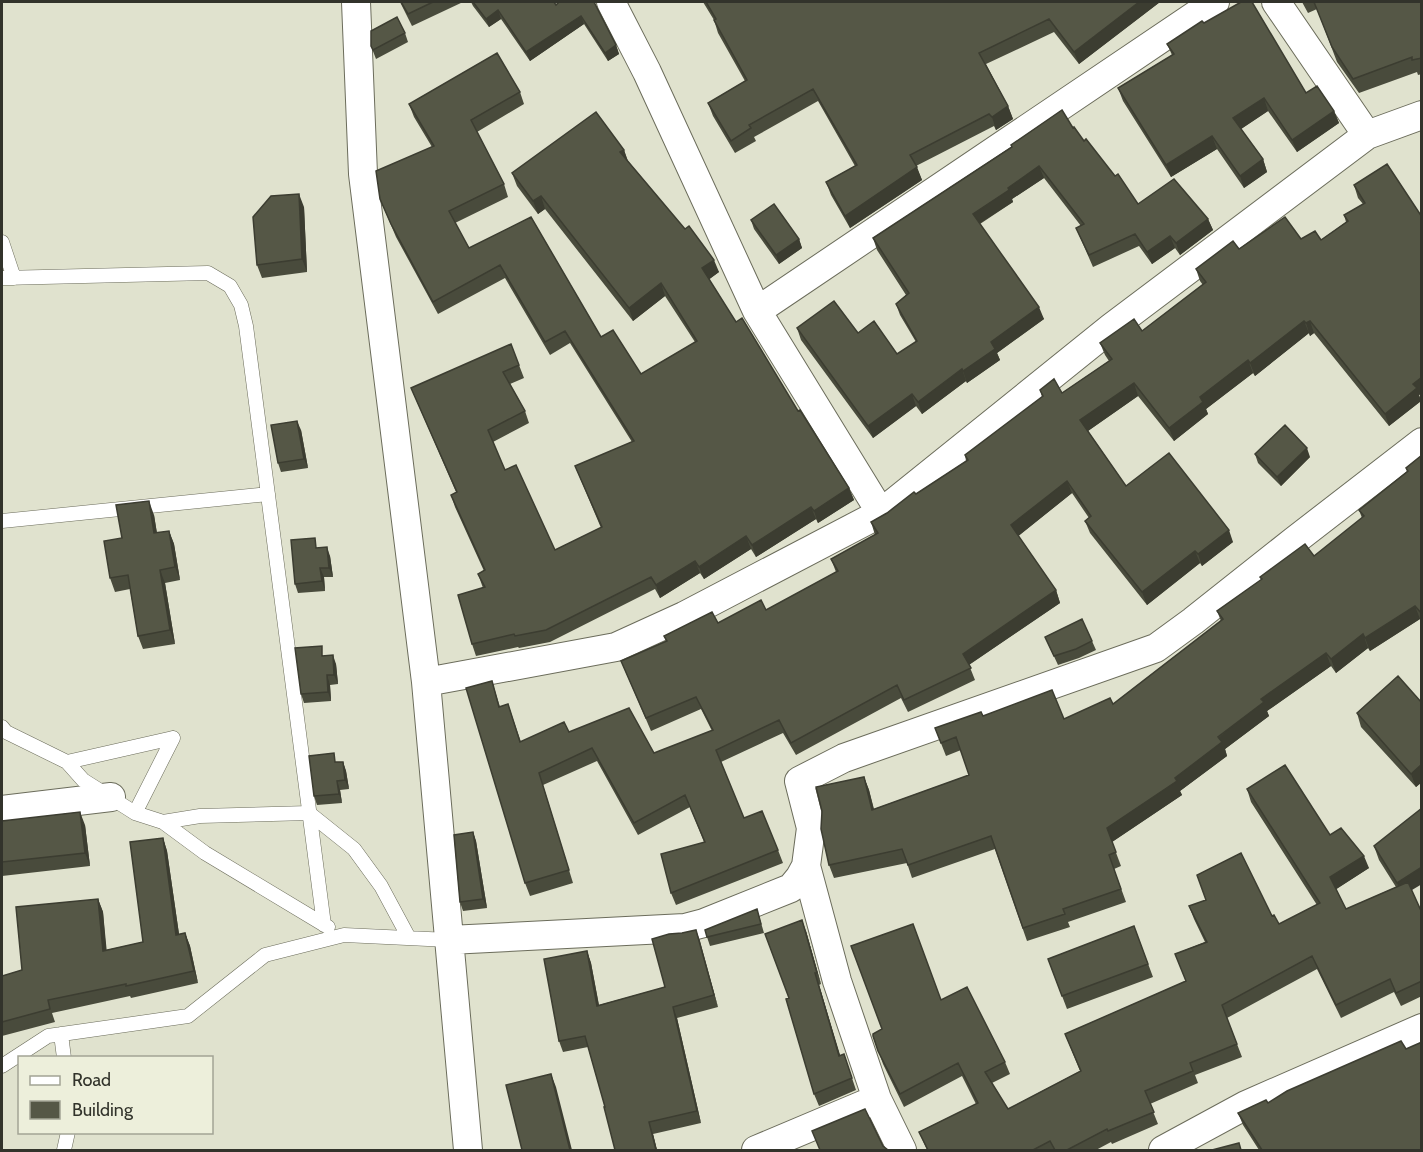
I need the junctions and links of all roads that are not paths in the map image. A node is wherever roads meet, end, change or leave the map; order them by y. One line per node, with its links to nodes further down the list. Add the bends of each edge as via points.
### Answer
1 (357, 2): 14 (street, via 363,174)
2 (611, 2): 9 (street)
3 (1215, 2): 9 (street)
4 (1276, 2): 6 (street)
5 (1422, 115): 6 (street)
6 (1367, 135): 12 (street, via 1112,327)
7 (2, 243): 8 (lane)
8 (8, 278): 11 (lane, via 208,273 231,286 246,326)
9 (757, 311): 12 (street)
10 (1422, 442): 23 (street, via 1156,648 844,758 799,781 811,828)
11 (268, 494): 13 (lane); 21 (lane)
12 (881, 513): 14 (street, via 684,616 616,647)
13 (2, 521)
14 (426, 682): 27 (street)
15 (2, 717): 16 (lane)
16 (4, 730): 17 (lane)
17 (68, 762): 18 (lane, via 83,780); 20 (lane, via 173,738)
18 (111, 798): 19 (street); 20 (lane)
19 (2, 810)
20 (135, 813): 22 (lane)
21 (309, 813): 22 (lane, via 200,816); 24 (lane); 26 (lane, via 354,849 381,886)
22 (163, 822): 24 (lane, via 205,853)
23 (806, 866): 27 (street, via 791,888 685,928); 32 (street, via 837,981)
24 (324, 925): 25 (lane)
25 (344, 935): 26 (lane); 29 (lane, via 265,955 188,1016)
26 (409, 938): 27 (lane)
27 (449, 940): 35 (street)
28 (1422, 1028): 38 (street, via 1246,1105)
29 (61, 1034): 30 (lane); 31 (lane, via 48,1036)
30 (64, 1056)
31 (2, 1066)
32 (877, 1099): 36 (street); 37 (street)
33 (68, 1134): 34 (lane)
34 (64, 1150)
35 (468, 1150)
36 (756, 1150)
37 (902, 1150)
38 (1163, 1150)

